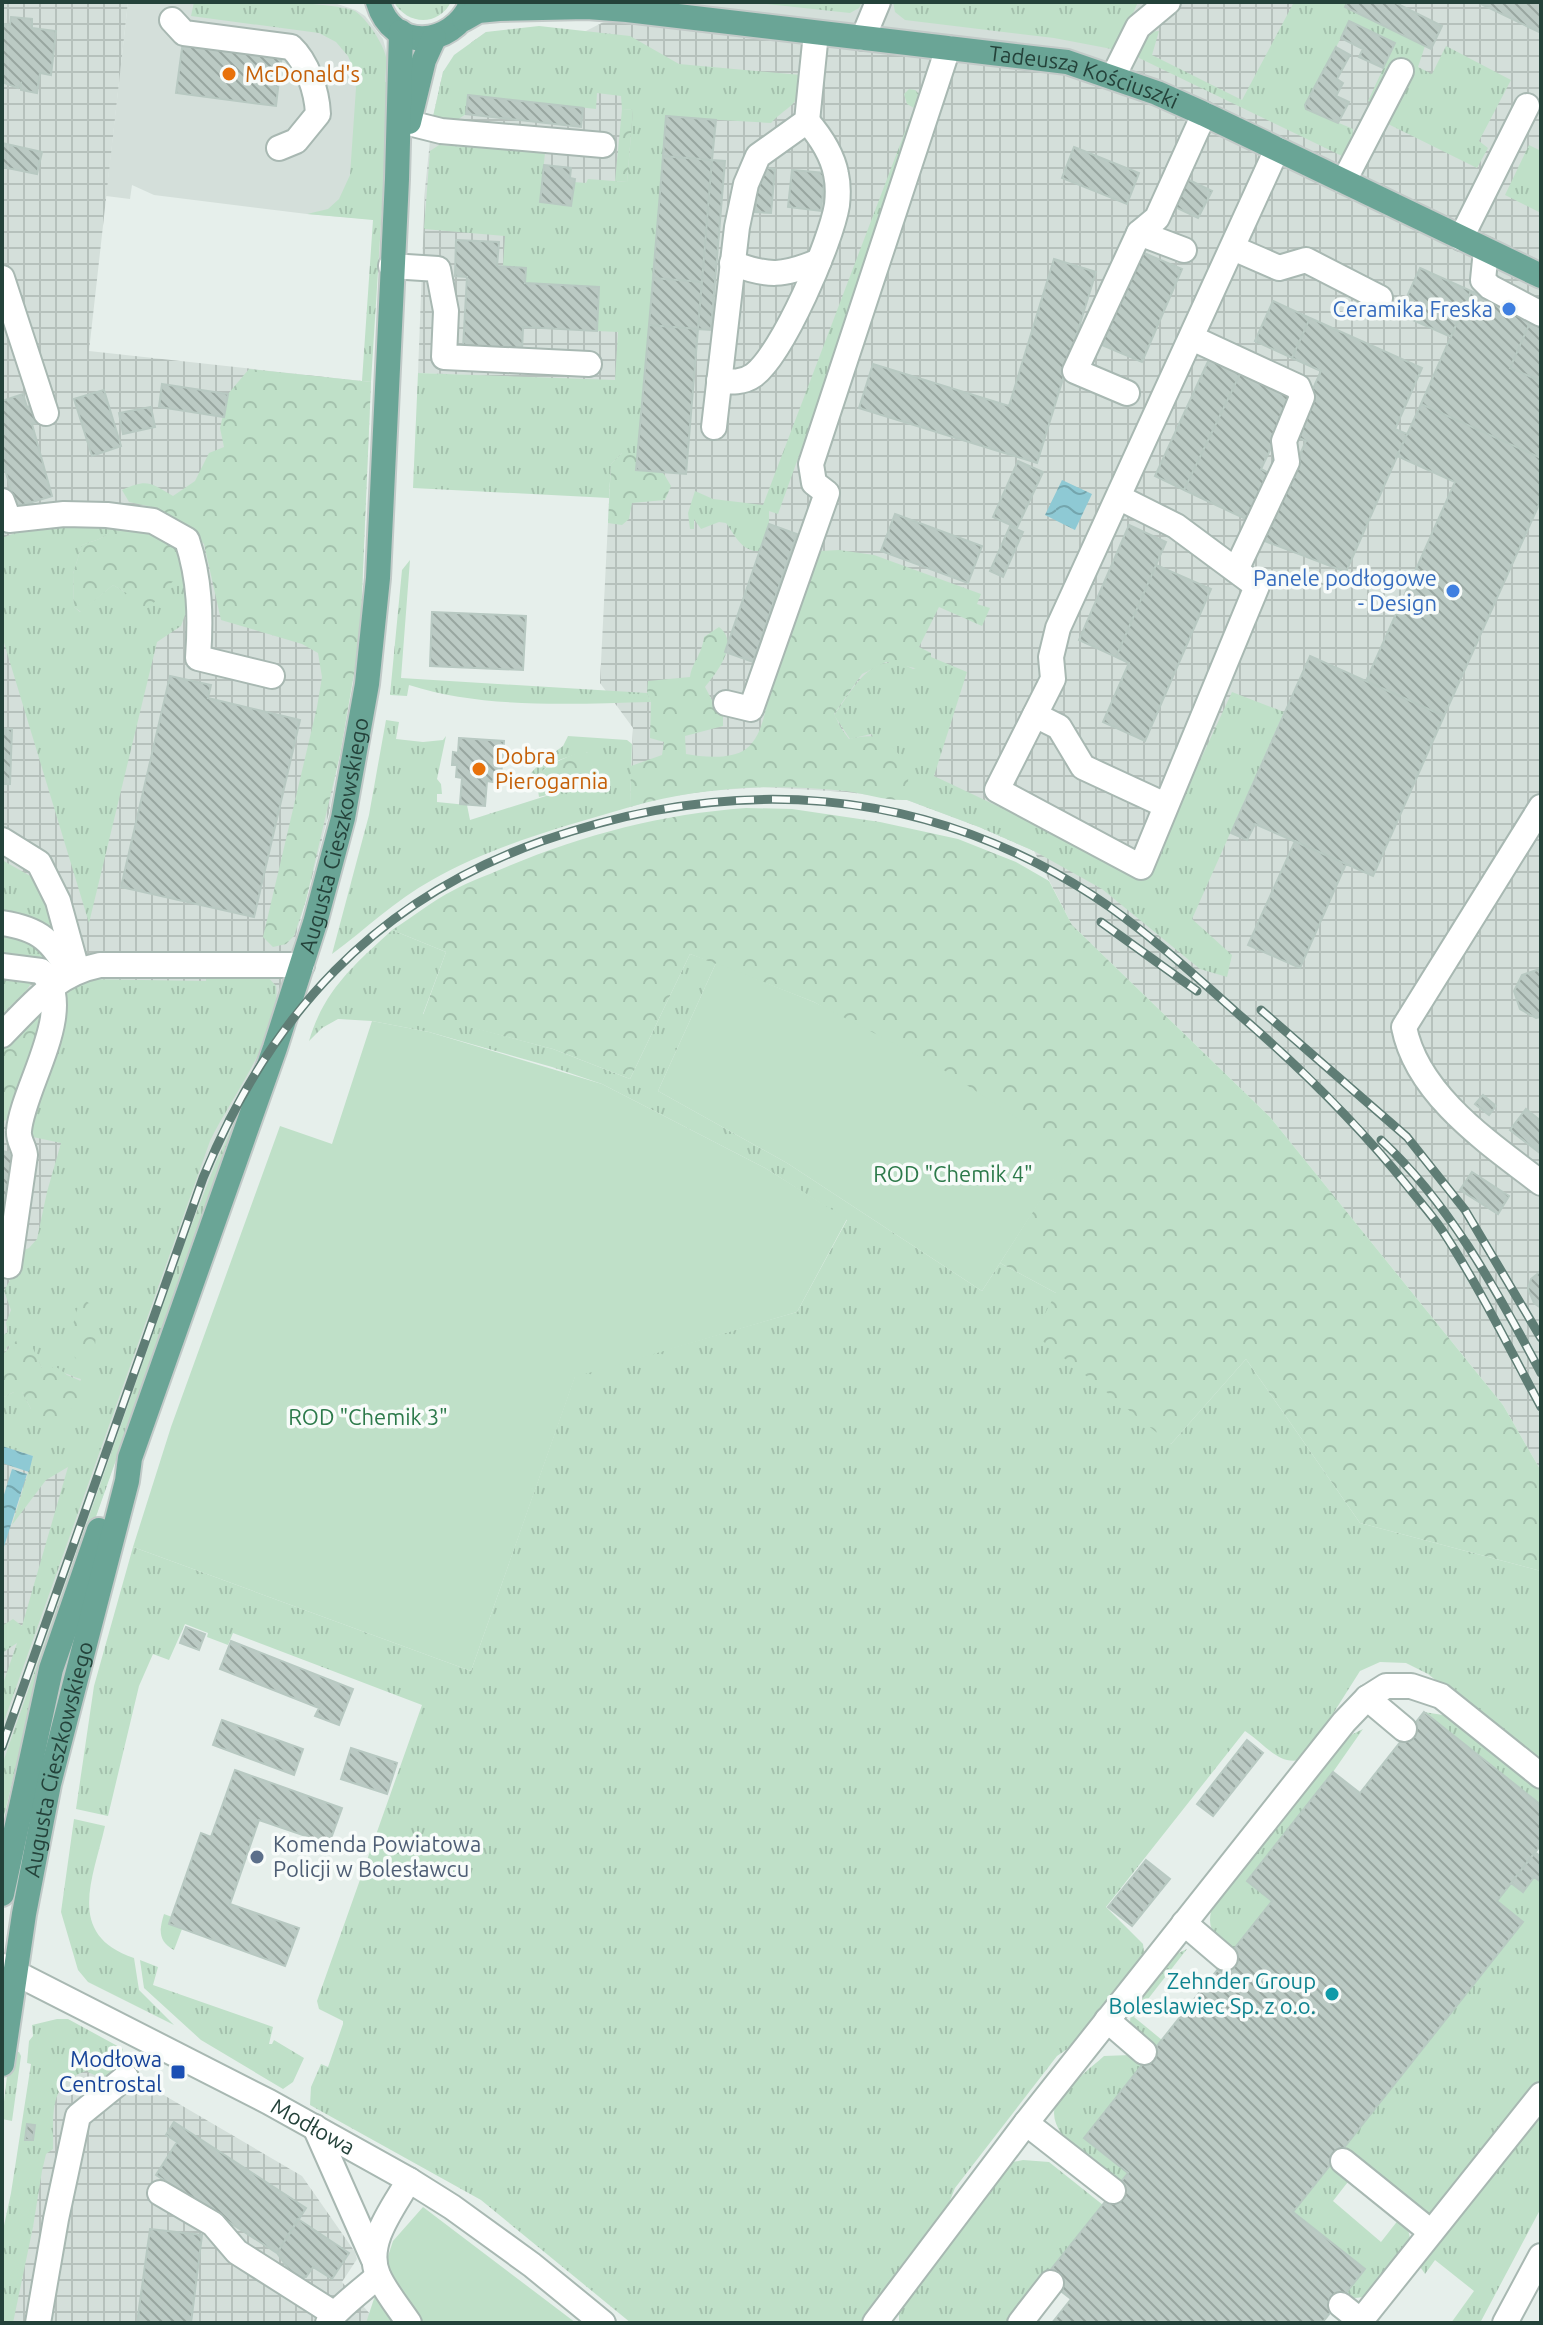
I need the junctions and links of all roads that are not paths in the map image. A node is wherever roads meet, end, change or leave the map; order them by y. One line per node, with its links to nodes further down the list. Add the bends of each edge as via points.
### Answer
1 (878, 2): 12 (street)
2 (1147, 2): 8 (street)
3 (1168, 2): 8 (street)
4 (376, 4): 9 (main road)
5 (581, 6): 6 (main road, Tadeusza Kościuszki); 10 (main road, Tadeusza Kościuszki)
6 (468, 10): 11 (main road, Tadeusza Kościuszki, via 456,28)
7 (172, 20): 21 (street, via 184,33 291,47 314,91 318,114 296,141)
8 (1138, 27): 15 (street)
9 (401, 32): 11 (main road); 24 (main road, Augusta Cieszkowskiego)
10 (816, 33): 12 (main road, Tadeusza Kościuszki); 18 (street)
11 (434, 38): 19 (main road, Augusta Cieszkowskiego)
12 (863, 38): 13 (main road, Tadeusza Kościuszki)
13 (948, 48): 15 (main road, Tadeusza Kościuszki, via 1067,62); 47 (street, via 811,464 814,483 827,493 751,709)
14 (1401, 71): 23 (street)
15 (1113, 77): 17 (main road, Tadeusza Kościuszki)
16 (1527, 106): 26 (street)
17 (1204, 114): 22 (main road, Tadeusza Kościuszki); 25 (street, via 1157,218)
18 (807, 121): 30 (street, via 823,139 836,174 837,205); 31 (street, via 758,156 746,184)
19 (409, 123): 20 (street, via 441,131); 24 (main road, Augusta Cieszkowskiego)
20 (603, 145)
21 (279, 148)
22 (1277, 149): 23 (main road, Tadeusza Kościuszki); 27 (street)
23 (1344, 181): 26 (main road, Tadeusza Kościuszki)
24 (397, 182): 32 (main road, Augusta Cieszkowskiego)
25 (1139, 233): 28 (street); 40 (street, via 1075,371)
26 (1461, 238): 29 (main road, Tadeusza Kościuszki)
27 (1233, 248): 35 (street, via 1279,268 1306,260); 37 (street)
28 (1184, 250)
29 (1486, 250): 33 (main road, Tadeusza Kościuszki); 36 (street, via 1483,280)
30 (819, 261): 31 (street, via 793,272 769,274); 39 (street, via 766,363 752,377)
31 (732, 263): 39 (street)
32 (391, 266): 38 (street, via 438,269 446,311 444,357); 53 (main road, Augusta Cieszkowskiego, via 372,645 343,818)
33 (1541, 276)
34 (2, 278): 41 (street)
35 (1380, 298)
36 (1541, 314)
37 (1192, 338): 43 (street); 45 (street, via 1298,387 1302,397 1284,441 1287,462)
38 (589, 364)
39 (719, 381): 42 (street)
40 (1127, 393)
41 (46, 413)
42 (714, 427)
43 (1118, 497): 45 (street, via 1176,526); 48 (street, via 1058,628 1051,657 1053,679)
44 (2, 501): 46 (street, via 9,520 107,515 153,521 187,540 196,567 198,658)
45 (1236, 570): 49 (street, via 1257,586)
46 (272, 676)
47 (726, 703)
48 (1035, 715): 49 (street, via 1059,727 1083,767); 49 (street, via 997,790 1141,867)
49 (1165, 805)
50 (1541, 807): 57 (street, via 1404,1027 1413,1059 1464,1124)
51 (2, 840): 55 (street, via 39,863 58,901)
52 (2, 923): 55 (street, via 49,941)
53 (302, 965): 55 (street, via 100,965); 59 (main road, Augusta Cieszkowskiego)
54 (2, 966): 55 (street)
55 (67, 976): 56 (street); 58 (street, via 54,1002 21,1119 25,1155)
56 (2, 1035)
57 (1541, 1183)
58 (9, 1266)
59 (130, 1458): 63 (main road, Augusta Cieszkowskiego, via 118,1478 51,1669); 66 (main road, Augusta Cieszkowskiego)
60 (1367, 1698): 61 (street); 62 (street, via 1386,1686 1411,1686 1441,1696); 64 (street)
61 (1404, 1729)
62 (1541, 1776)
63 (2, 1894)
64 (1184, 1923): 65 (street); 67 (street)
65 (1225, 1958)
66 (9, 1969): 69 (main road, Augusta Cieszkowskiego); 73 (street, Modłowa)
67 (1107, 2020): 68 (street); 72 (street)
68 (1144, 2052)
69 (2, 2064)
70 (126, 2077): 85 (street, via 78,2116)
71 (1541, 2095): 78 (street)
72 (1026, 2123): 76 (street); 88 (street)
73 (315, 2127): 75 (street, Modłowa); 80 (street)
74 (1343, 2161): 78 (street)
75 (409, 2180): 80 (street, via 379,2235); 87 (street, Modłowa, via 532,2265)
76 (1113, 2191)
77 (160, 2193): 83 (street, via 213,2224 237,2252)
78 (1431, 2232): 84 (street)
79 (1541, 2256): 90 (street)
80 (376, 2267): 83 (street, via 350,2302); 86 (street)
81 (1051, 2283): 89 (street)
82 (1341, 2305): 84 (street)
83 (330, 2318)
84 (1360, 2322)
85 (38, 2323)
86 (409, 2323)
87 (603, 2323)
88 (875, 2323)
89 (1020, 2323)
90 (1505, 2323)

